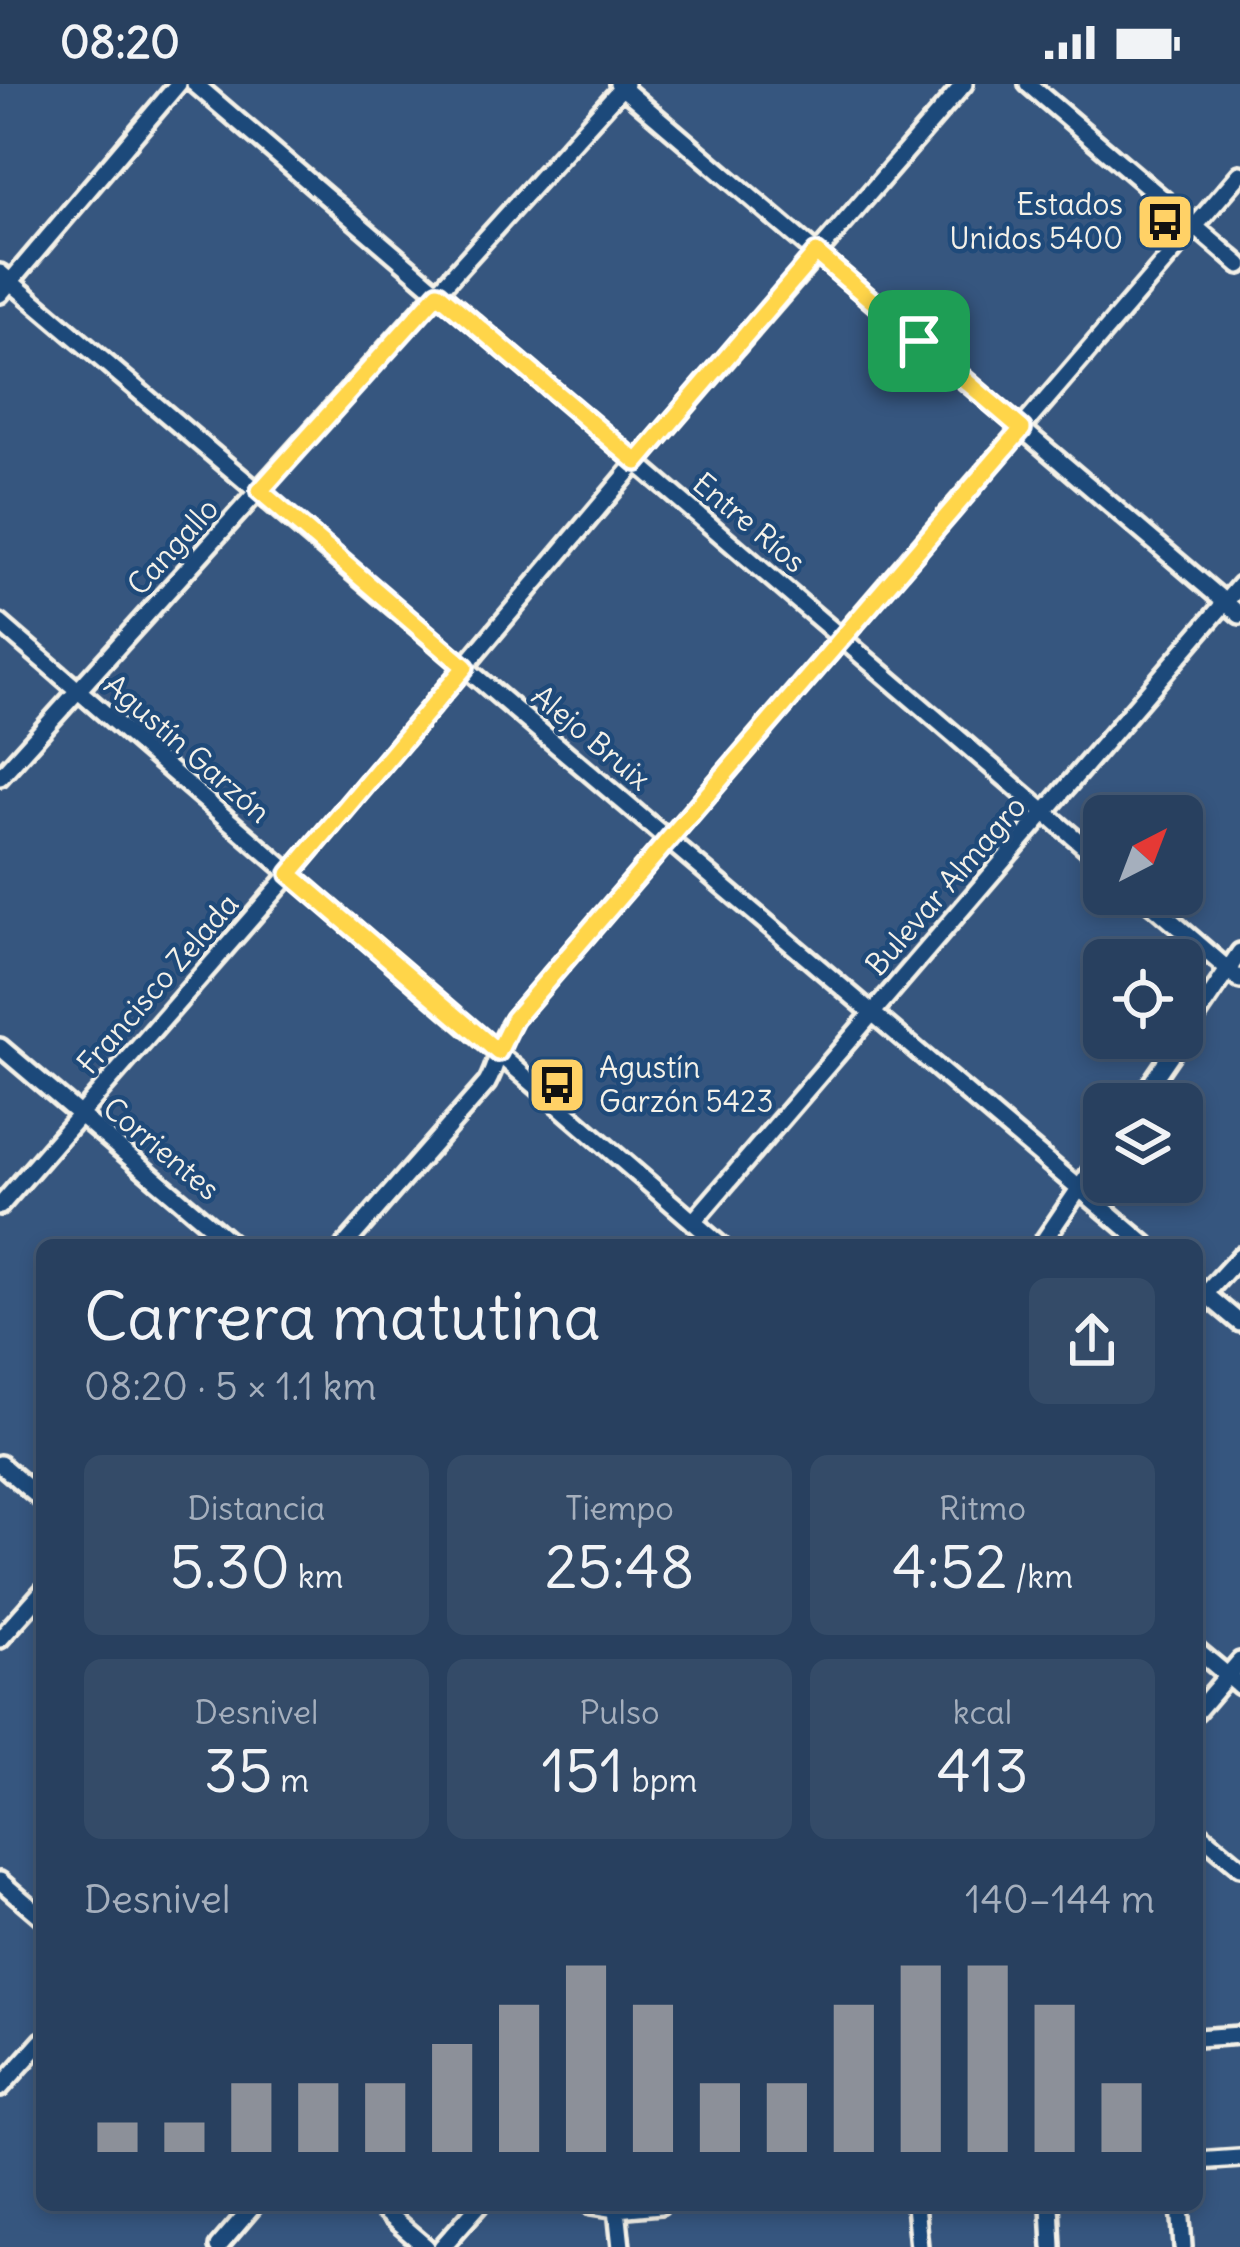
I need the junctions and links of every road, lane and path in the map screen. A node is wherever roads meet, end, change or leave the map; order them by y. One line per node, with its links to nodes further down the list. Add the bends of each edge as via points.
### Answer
1 (178, 84): 10 (street)
2 (195, 84): 11 (street, Entre Ríos)
3 (964, 84): 8 (street, Francisco Zelada)
4 (1028, 84): 7 (street)
5 (622, 85): 8 (street); 11 (street, Cangallo)
6 (1240, 174): 7 (street)
7 (1195, 226): 9 (street); 12 (street)
8 (816, 253): 12 (street); 13 (street, Francisco Zelada)
9 (1240, 265)
10 (3, 283): 14 (street, Alejo Bruix)
11 (438, 293): 13 (street, Entre Ríos); 14 (street, Cangallo)
12 (1022, 429): 16 (street); 19 (street)
13 (637, 462): 19 (street, Entre Ríos); 20 (street, Francisco Zelada)
14 (260, 491): 20 (street, Alejo Bruix); 21 (street, Cangallo)
15 (1240, 585): 16 (street, Bulevar Almagro)
16 (1226, 602): 17 (street); 23 (street, Bulevar Almagro)
17 (1240, 615)
18 (0, 622): 21 (street, Agustín Garzón)
19 (841, 637): 23 (street, Entre Ríos); 24 (street)
20 (465, 667): 24 (street, Alejo Bruix); 26 (street, Francisco Zelada)
21 (79, 690): 22 (street, Cangallo); 26 (street, Agustín Garzón)
22 (0, 777)
23 (1045, 813): 25 (street, Entre Ríos); 31 (street, Bulevar Almagro)
24 (668, 840): 31 (street, Alejo Bruix); 33 (street, via 514,1019)
25 (1083, 845)
26 (290, 874): 33 (street, Agustín Garzón); 34 (street, Francisco Zelada)
27 (1164, 915): 29 (street)
28 (1240, 952): 29 (street)
29 (1234, 975): 30 (street)
30 (1203, 1013)
31 (872, 1014): 36 (street, Alejo Bruix); 38 (street, Bulevar Almagro)
32 (0, 1047): 34 (street, Corrientes)
33 (498, 1052): 38 (street, Agustín Garzón); 40 (street, via 487,1083)
34 (80, 1114): 37 (street, Francisco Zelada); 39 (street, Corrientes)
35 (1083, 1183): 36 (street)
36 (1078, 1190): 42 (street); 43 (street, Alejo Bruix)
37 (0, 1207)
38 (693, 1222): 41 (street, Agustín Garzón)
39 (226, 1239)
40 (350, 1239)
41 (713, 1239)
42 (1045, 1239)
43 (1139, 1239)
44 (1240, 1256): 45 (street)
45 (1203, 1291)
46 (1203, 1296): 47 (street)
47 (1240, 1323)
48 (0, 1464): 49 (street)
49 (36, 1495)
50 (36, 1599): 51 (street)
51 (0, 1639)
52 (1203, 1655): 54 (street)
53 (1240, 1661): 54 (street)
54 (1233, 1681): 55 (street)
55 (1203, 1706)
56 (1203, 1836): 57 (street)
57 (1239, 1865)
58 (0, 1881): 59 (street)
59 (36, 1912)
60 (1240, 2035): 61 (street)
61 (1203, 2038)
62 (36, 2048): 63 (street)
63 (0, 2088)
64 (1240, 2158): 65 (street)
65 (1203, 2161)
66 (249, 2211): 73 (street)
67 (384, 2211): 74 (street)
68 (473, 2211): 75 (street)
69 (617, 2211): 76 (street)
70 (916, 2211): 77 (street)
71 (1050, 2211): 78 (street)
72 (1180, 2211): 79 (street)
73 (218, 2247)
74 (426, 2247)
75 (442, 2247)
76 (621, 2247)
77 (919, 2247)
78 (1052, 2247)
79 (1183, 2247)

